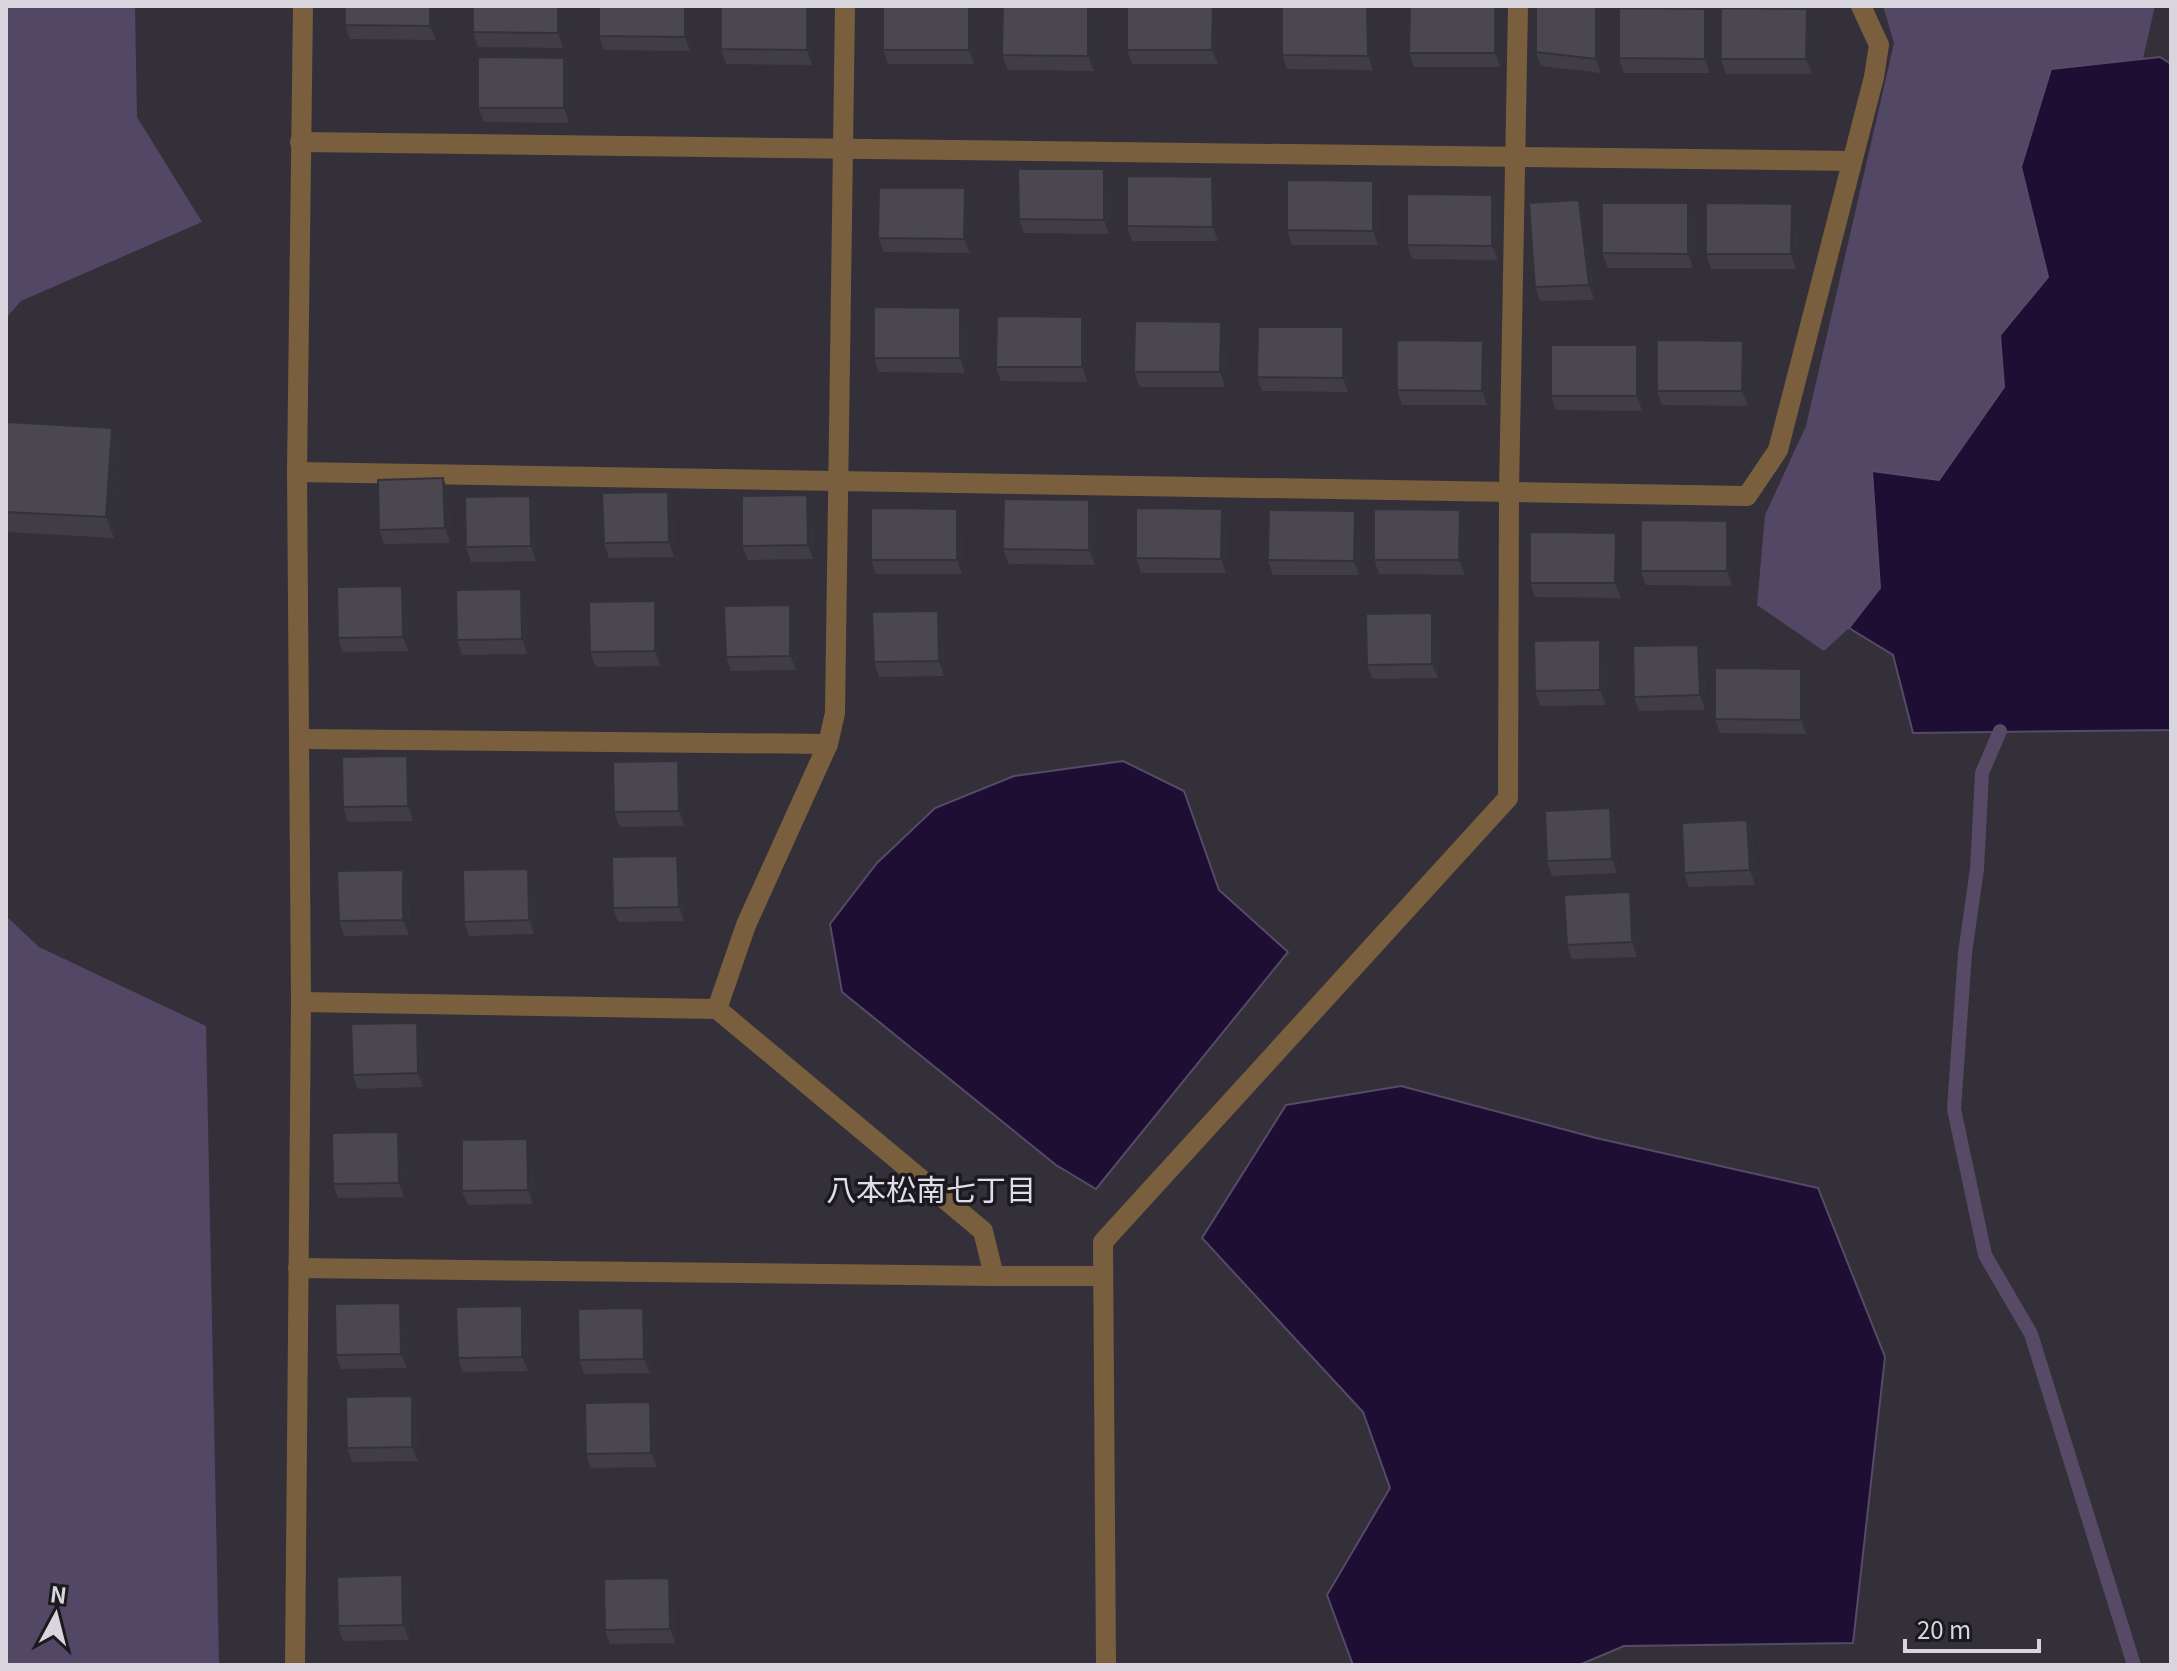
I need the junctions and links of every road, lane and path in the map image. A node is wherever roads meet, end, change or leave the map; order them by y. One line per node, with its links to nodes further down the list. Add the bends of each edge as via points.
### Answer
1 (303, 6): 5 (street)
2 (845, 6): 6 (street)
3 (1518, 6): 7 (street)
4 (1861, 6): 8 (street, via 1879,45)
5 (300, 142): 6 (street); 9 (street)
6 (844, 148): 7 (street); 10 (street)
7 (1515, 157): 8 (street); 11 (street)
8 (1852, 161): 11 (street, via 1778,450 1747,496)
9 (297, 472): 10 (street); 12 (street)
10 (839, 482): 11 (street); 13 (street, via 835,713)
11 (1509, 491): 18 (street, via 1508,798 1103,1242)
12 (301, 739): 13 (street); 14 (street)
13 (828, 744): 15 (street, via 746,925)
14 (301, 1002): 15 (street); 16 (street)
15 (717, 1009): 17 (street, via 983,1231)
16 (298, 1268): 17 (street); 19 (street)
17 (994, 1276): 18 (street)
18 (1101, 1276): 20 (street)
19 (295, 1665)
20 (1106, 1665)

